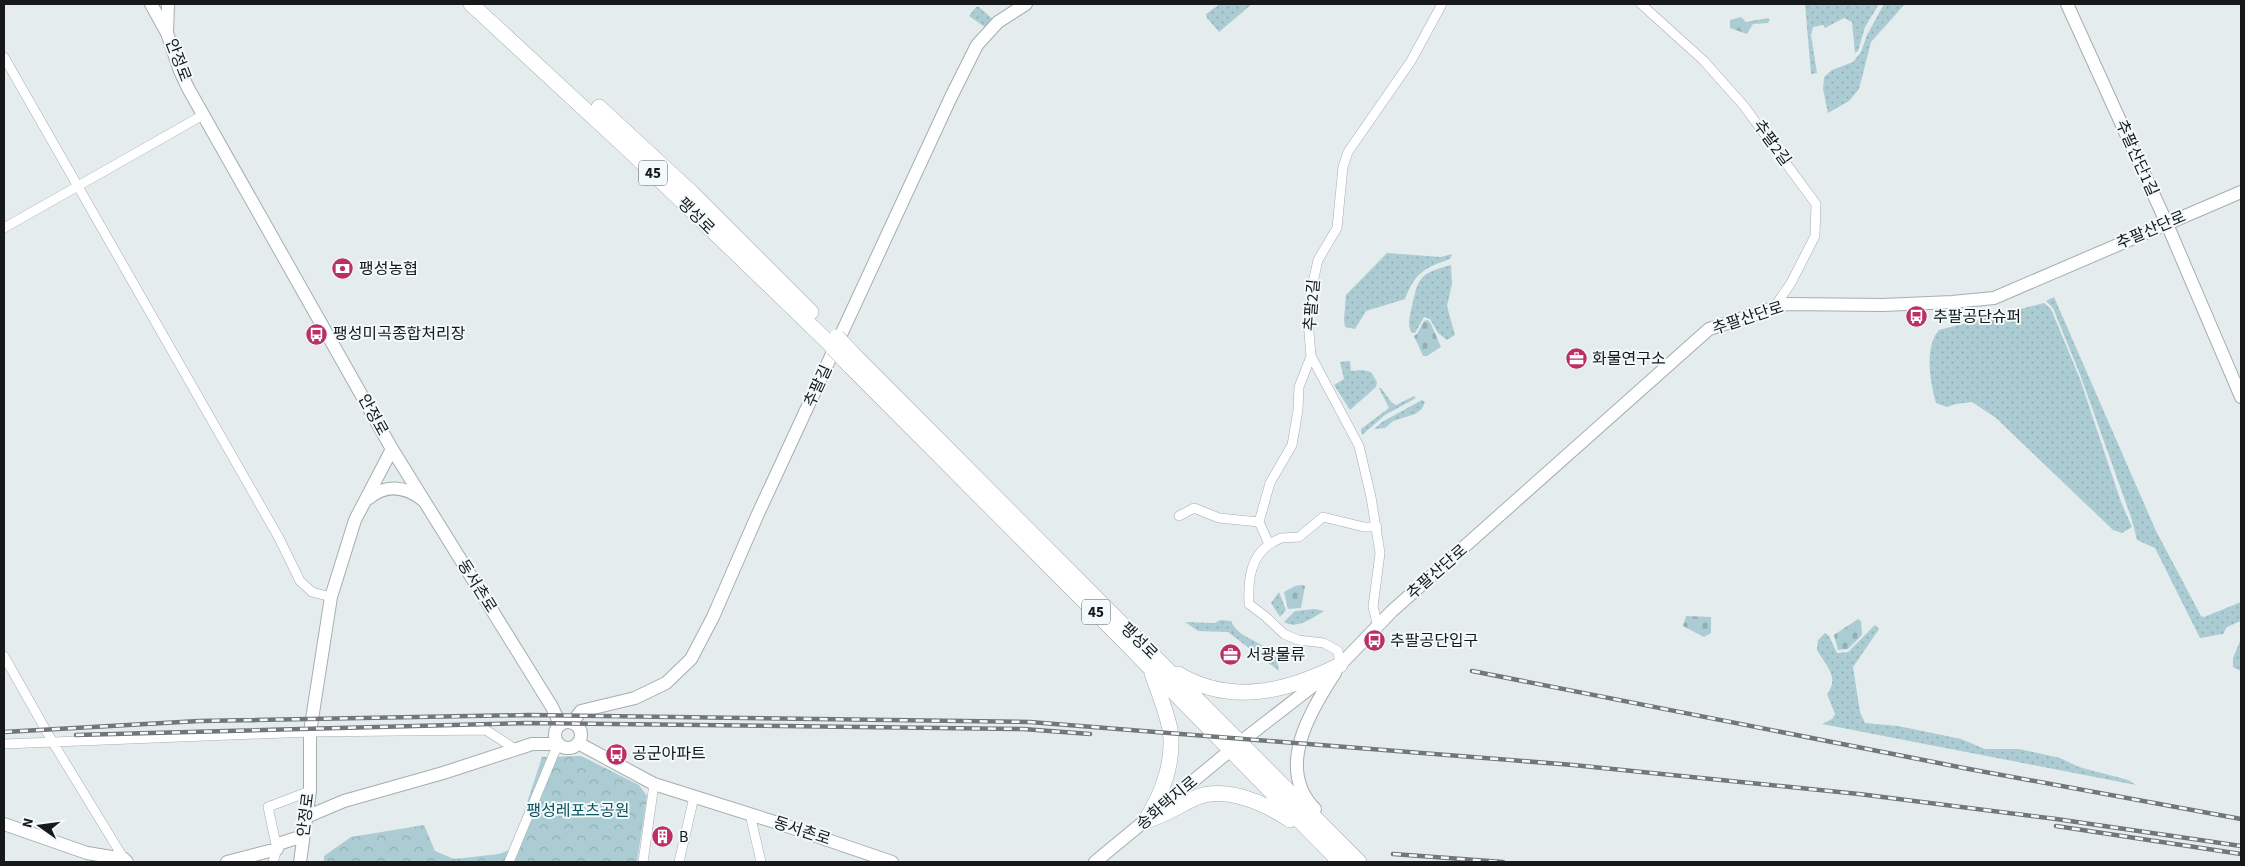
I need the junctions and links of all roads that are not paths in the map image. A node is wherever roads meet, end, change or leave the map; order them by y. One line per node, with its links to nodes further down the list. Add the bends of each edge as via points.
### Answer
1 (151, 4): 9 (street, 안정로)
2 (168, 4): 9 (street)
3 (471, 4): 17 (main road, 팽성로 / 45)
4 (486, 4): 17 (main road, 팽성로 / 45, via 692,193)
5 (1026, 4): 32 (street, 추팔길, via 998,22 977,45 691,659 666,683 635,698 580,711)
6 (1442, 4): 18 (street, 추팔2길, via 1411,61 1348,152 1342,167 1337,228 1318,260 1312,287 1308,321)
7 (1641, 4): 16 (street, 추팔2길, via 1703,60 1744,106 1816,204 1815,236 1791,283)
8 (2067, 4): 14 (street, 추팔산단1길)
9 (167, 33): 11 (street, 안정로, via 180,71)
10 (4, 58): 12 (street)
11 (204, 115): 12 (street); 20 (street, 안정로)
12 (77, 186): 15 (street); 27 (street, via 300,581 312,592)
13 (2241, 192): 14 (street, 추팔산단로)
14 (2167, 224): 16 (street, 추팔산단로, via 1994,298 1883,305 1786,304); 19 (street, 추팔산단1길)
15 (4, 228)
16 (1773, 309): 28 (street, 추팔산단로, via 1710,330)
17 (834, 342): 31 (main road, 팽성로 / 45, bridge)
18 (1311, 356): 24 (street, via 1299,387 1292,444 1270,483); 25 (street, 추팔2길, via 1359,446)
19 (2241, 396)
20 (392, 448): 21 (street, 동서촌로); 22 (street, 안정로)
21 (425, 501): 22 (street, via 393,488 379,490); 32 (street, 동서촌로, via 552,707)
22 (365, 502): 27 (street, 안정로, via 355,520)
23 (1179, 516): 24 (street, via 1194,508 1219,518)
24 (1259, 522): 26 (street, via 1269,544)
25 (1377, 527): 26 (street, via 1323,517 1298,537); 28 (street, 추팔2길, via 1380,553 1373,607)
26 (1274, 542): 30 (street, via 1257,557 1248,584 1249,604 1284,634 1298,640 1324,643 1338,651)
27 (331, 596): 33 (street, 안정로)
28 (1378, 626): 30 (street, 추팔산단로)
29 (4, 656): 34 (street)
30 (1340, 665): 31 (main road, via 1289,686 1248,693 1209,688); 38 (street, 추팔산단로); 48 (street, via 1306,726 1297,760 1302,790 1329,824)
31 (1157, 667): 38 (main road, 팽성로 / 45); 45 (main road, via 1170,728 1170,749 1164,784)
32 (566, 724): 36 (street, via 577,726 580,733); 37 (street, via 554,734)
33 (310, 732): 34 (street); 39 (street, via 486,730); 41 (street, 안정로)
34 (52, 741): 35 (street); 50 (street)
35 (4, 744)
36 (578, 744): 37 (street, via 571,748); 40 (street, 동서촌로)
37 (559, 745): 39 (street, via 532,744); 54 (street)
38 (1234, 747): 45 (street, 송화택지로); 48 (main road, 팽성로 / 45)
39 (515, 749): 44 (street, via 344,801)
40 (654, 784): 42 (street, 동서촌로); 55 (street)
41 (310, 791): 44 (street, 안정로); 49 (street, via 268,807)
42 (694, 797): 43 (street, 동서촌로); 56 (street)
43 (750, 814): 57 (street); 58 (street, 동서촌로)
44 (306, 817): 47 (street, 안정로)
45 (1145, 821): 48 (main road, via 1160,817 1196,798 1210,794 1226,795 1278,812); 59 (street, 송화택지로)
46 (4, 824): 50 (street, via 87,853)
47 (303, 836): 49 (street, via 278,844); 53 (street, 안정로)
48 (1325, 838): 60 (main road, 팽성로 / 45); 61 (main road, 팽성로 / 45)
49 (277, 848): 51 (street); 52 (street)
50 (125, 860)
51 (227, 862)
52 (273, 862)
53 (300, 862)
54 (509, 862)
55 (644, 862)
56 (679, 862)
57 (761, 862)
58 (892, 862)
59 (1095, 862)
60 (1340, 862)
61 (1359, 862)

